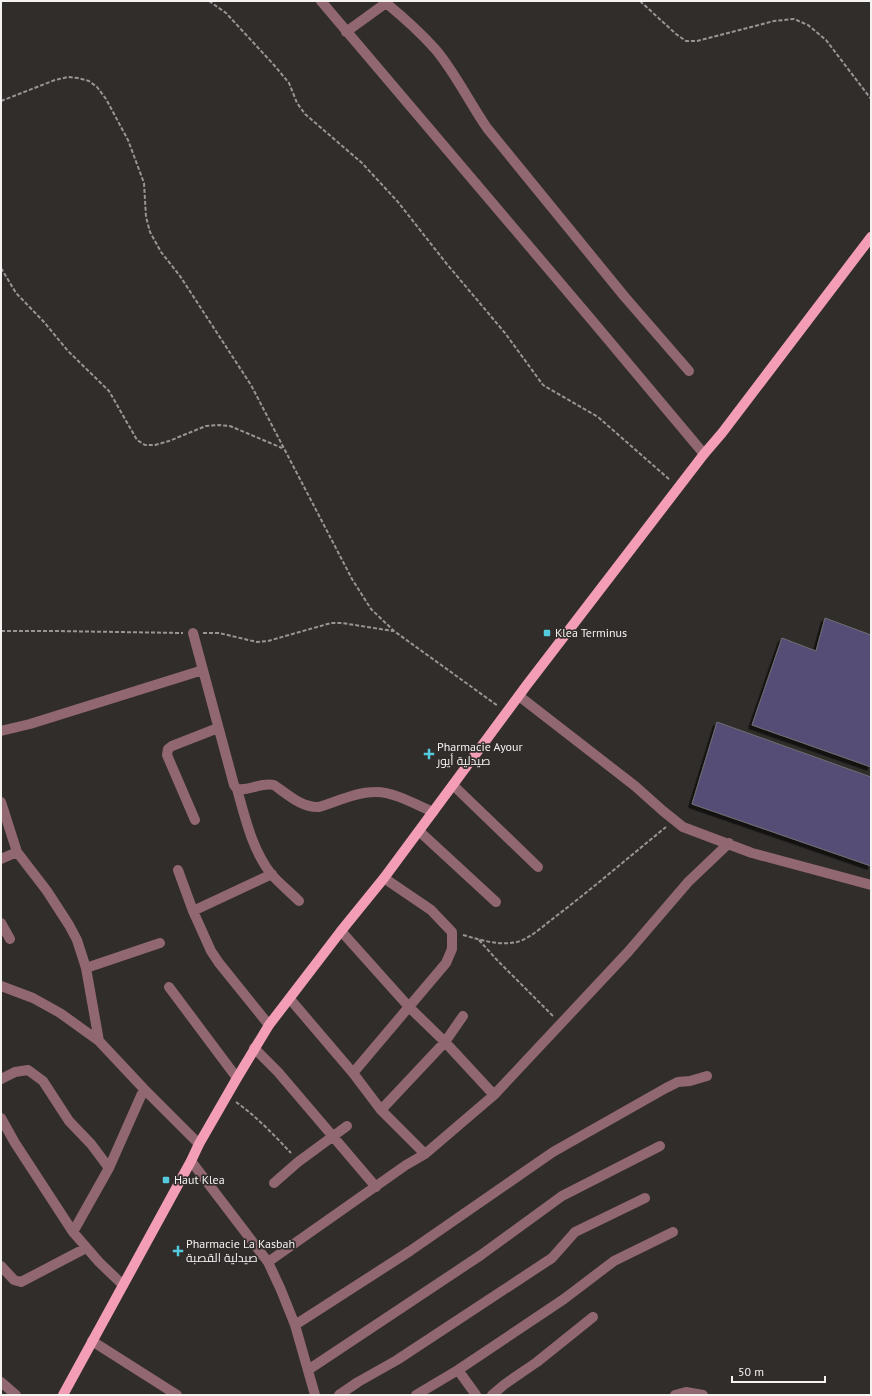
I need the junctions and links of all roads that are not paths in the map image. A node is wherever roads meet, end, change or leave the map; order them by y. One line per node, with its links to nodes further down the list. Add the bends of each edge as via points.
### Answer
1 (321, 1): 3 (street)
2 (387, 2): 3 (street); 5 (street, via 436,49 487,128 624,296)
3 (346, 32): 6 (street)
4 (871, 238): 6 (main road)
5 (689, 371)
6 (704, 454): 9 (main road)
7 (193, 633): 8 (street)
8 (203, 670): 10 (street); 11 (street)
9 (519, 696): 12 (main road); 18 (street, via 684,827)
10 (218, 728): 13 (street); 16 (street, via 168,749 167,755)
11 (1, 731)
12 (453, 784): 15 (main road); 21 (street)
13 (237, 789): 15 (street, via 274,785 312,808 376,791); 23 (street, via 258,852)
14 (1, 802): 19 (street)
15 (433, 812): 17 (main road)
16 (195, 820)
17 (419, 831): 24 (main road); 27 (street)
18 (728, 844): 25 (street, via 752,853); 48 (street, via 689,881 628,952)
19 (17, 852): 20 (street); 33 (street, via 70,925)
20 (1, 859)
21 (538, 867)
22 (178, 870): 28 (street)
23 (272, 874): 26 (street); 28 (street)
24 (384, 878): 30 (main road); 37 (street, via 431,910 452,932 452,949 446,963)
25 (871, 885)
26 (299, 901)
27 (496, 902)
28 (193, 911): 39 (street, via 219,963)
29 (1, 923): 31 (street)
30 (341, 931): 36 (main road); 37 (street)
31 (10, 939)
32 (160, 943): 33 (street)
33 (86, 968): 40 (street)
34 (1, 986): 40 (street, via 33,998 60,1013)
35 (169, 987): 46 (street)
36 (290, 999): 39 (main road); 43 (street)
37 (409, 1007): 41 (street); 43 (street)
38 (463, 1016): 41 (street)
39 (269, 1025): 42 (main road)
40 (99, 1041): 47 (street)
41 (445, 1042): 48 (street); 49 (street)
42 (254, 1048): 46 (main road); 52 (street, via 278,1072)
43 (353, 1073): 49 (street)
44 (707, 1076): 68 (street, via 690,1082 678,1082 553,1152 410,1251)
45 (1, 1078): 57 (street, via 28,1070 43,1081 70,1121)
46 (237, 1078): 53 (main road)
47 (144, 1089): 53 (street); 57 (street)
48 (494, 1095): 55 (street)
49 (381, 1110): 55 (street)
50 (1, 1118): 61 (street)
51 (348, 1126): 52 (street)
52 (332, 1137): 58 (street); 59 (street)
53 (199, 1144): 56 (main road)
54 (660, 1146): 70 (street, via 562,1196 481,1255)
55 (425, 1154): 59 (street)
56 (191, 1161): 64 (street); 66 (main road)
57 (109, 1168): 61 (street)
58 (274, 1183)
59 (376, 1187): 64 (street)
60 (645, 1198): 77 (street, via 575,1232 552,1258)
61 (73, 1232): 63 (street)
62 (673, 1232): 71 (street, via 614,1261 564,1299)
63 (86, 1248): 65 (street, via 21,1282 14,1280); 66 (street)
64 (268, 1262): 68 (street)
65 (1, 1266)
66 (123, 1285): 69 (main road)
67 (593, 1317): 80 (street)
68 (295, 1325): 70 (street)
69 (92, 1341): 74 (main road); 75 (street)
70 (308, 1370): 76 (street)
71 (458, 1370): 78 (street); 79 (street)
72 (1, 1382): 73 (street)
73 (16, 1395)
74 (63, 1395)
75 (177, 1395)
76 (315, 1395)
77 (339, 1395)
78 (416, 1395)
79 (476, 1395)
80 (492, 1395)
81 (675, 1395): 82 (street, via 686,1392)
82 (703, 1395)

